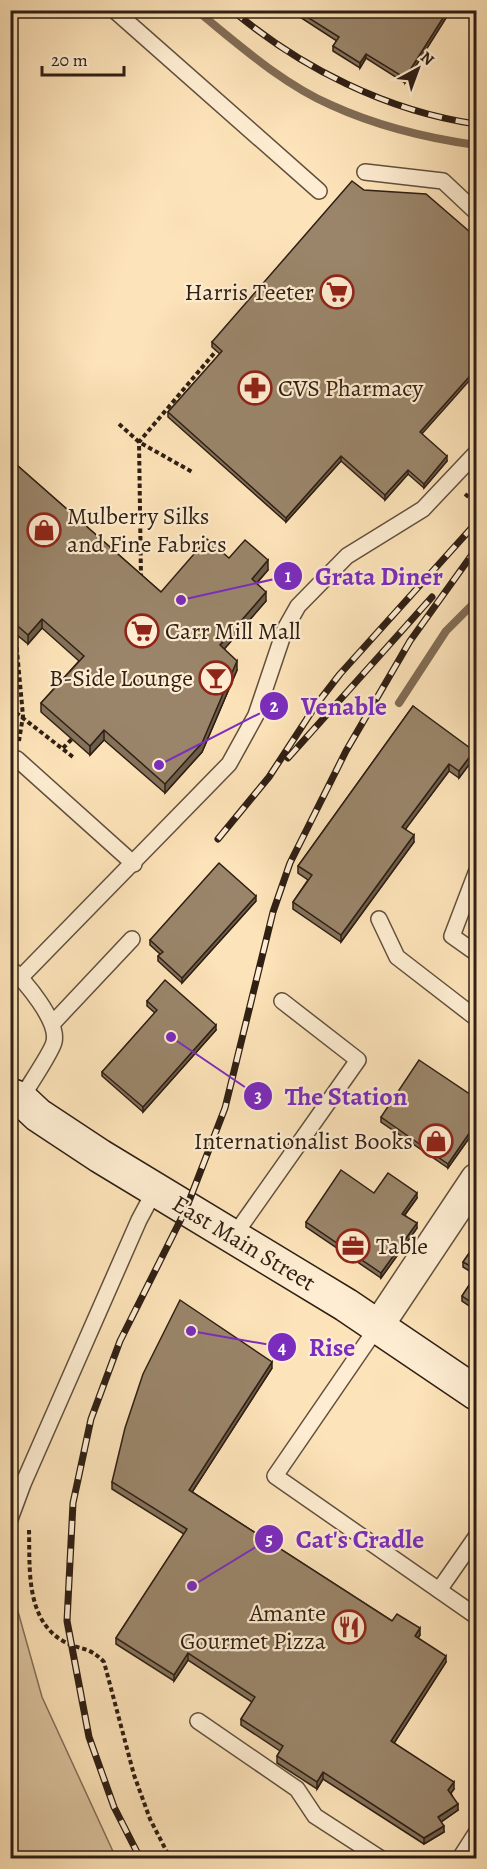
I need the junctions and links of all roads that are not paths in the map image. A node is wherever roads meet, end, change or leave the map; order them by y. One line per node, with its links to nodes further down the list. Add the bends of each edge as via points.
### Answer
1 (114, 10): 3 (lane)
2 (365, 172): 4 (lane, via 443,182)
3 (319, 191)
4 (477, 212)
5 (477, 453): 7 (lane, via 423,509 347,556 298,606 285,629 256,715 230,764)
6 (14, 763): 7 (lane)
7 (134, 864): 12 (lane)
8 (477, 873): 11 (lane, via 452,936)
9 (379, 919): 14 (lane, via 398,957)
10 (132, 939): 15 (lane)
11 (477, 953)
12 (16, 973): 15 (lane)
13 (282, 1001): 19 (lane, via 358,1060)
14 (477, 1018)
15 (53, 1023): 16 (lane, via 54,1042)
16 (13, 1098): 18 (main road, East Main Street)
17 (477, 1179): 20 (street)
18 (155, 1190): 19 (main road, East Main Street); 22 (lane)
19 (233, 1237): 20 (main road, East Main Street)
20 (378, 1326): 21 (main road, East Main Street); 24 (lane, via 275,1476)
21 (477, 1393)
22 (10, 1519)
23 (477, 1537): 24 (lane)
24 (439, 1590): 25 (lane)
25 (477, 1616)
26 (198, 1721): 28 (lane, via 297,1789 315,1816)
27 (477, 1833): 29 (lane)
28 (380, 1858)
29 (460, 1858)

